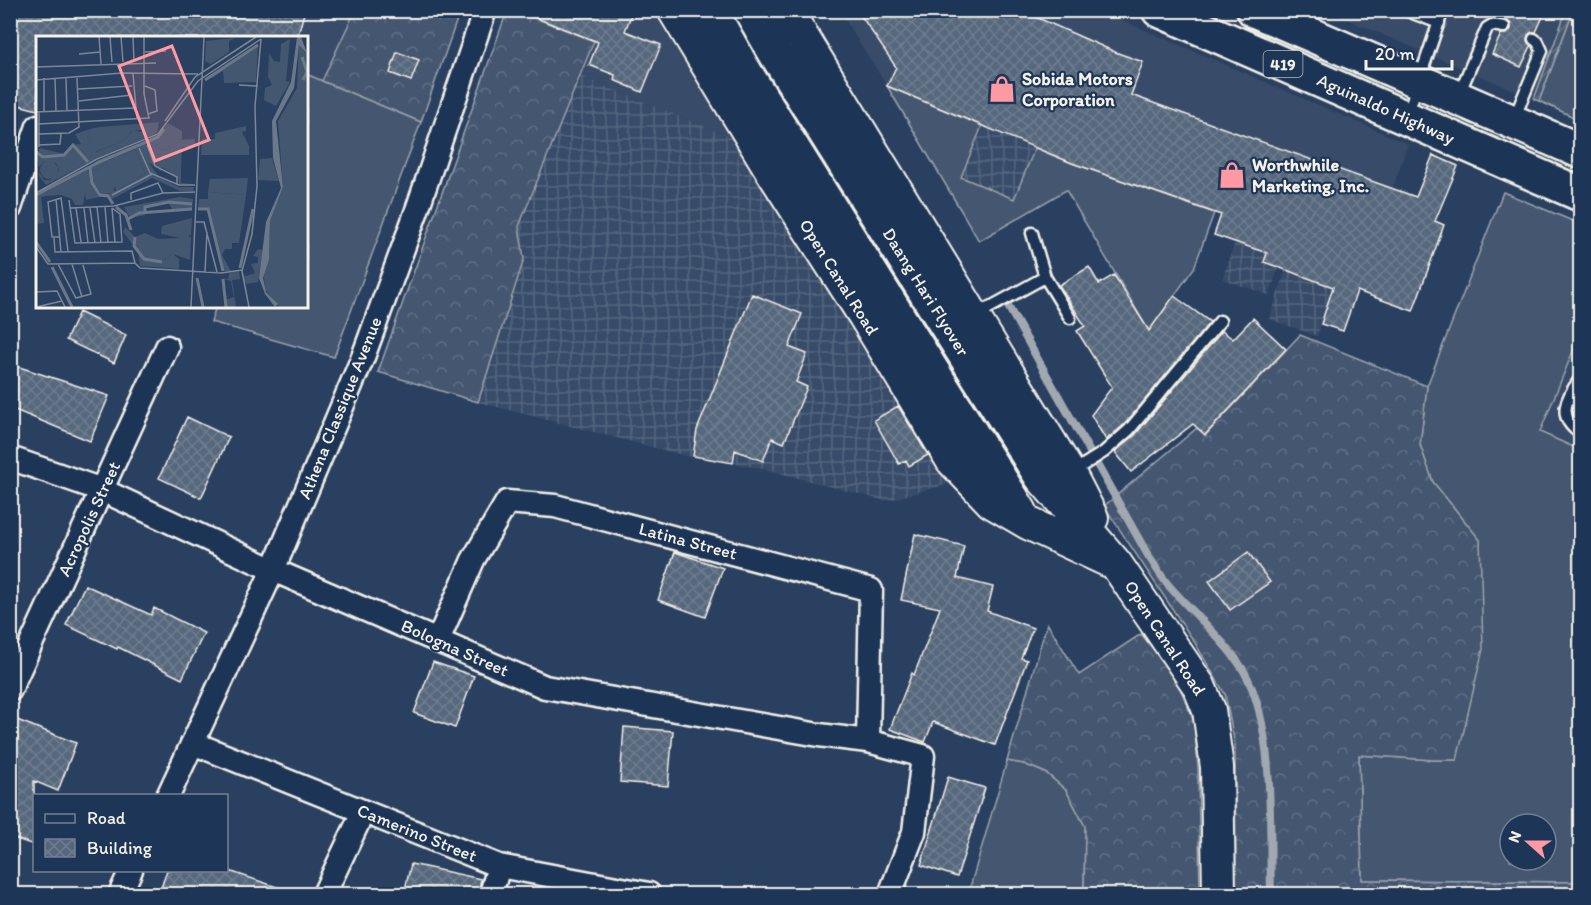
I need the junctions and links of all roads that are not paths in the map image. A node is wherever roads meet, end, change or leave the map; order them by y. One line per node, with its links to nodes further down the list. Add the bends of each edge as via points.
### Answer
1 (485, 10): 34 (street, Athena Classique Avenue, via 363,357)
2 (675, 10): 32 (main road, Open Canal Road, via 952,460 992,502)
3 (711, 10): 32 (main road, Daang Hari Flyover, via 743,68)
4 (750, 10): 33 (main road, Daang Hari Flyover, via 1041,477)
5 (786, 10): 23 (main road)
6 (1159, 10): 15 (highway, Aguinaldo Highway / 419)
7 (1254, 10): 13 (highway, Aguinaldo Highway / 419)
8 (1404, 10): 10 (lane)
9 (1443, 10): 10 (lane)
10 (1439, 23): 13 (lane)
11 (1504, 27): 14 (lane, via 1487,28)
12 (1534, 39): 16 (lane, via 1542,51)
13 (1418, 81): 14 (highway, Aguinaldo Highway / 419); 15 (lane)
14 (1458, 98): 16 (highway, Aguinaldo Highway / 419)
15 (1406, 118): 19 (highway, Aguinaldo Highway / 419)
16 (1513, 122): 18 (highway, Aguinaldo Highway / 419)
17 (36, 132): 20 (street)
18 (1581, 151)
19 (1581, 194)
20 (10, 208)
21 (1032, 233): 22 (lane)
22 (1045, 277): 23 (lane); 24 (lane)
23 (973, 317): 30 (main road)
24 (1070, 318)
25 (1220, 321): 30 (lane, via 1130,430)
26 (167, 347): 31 (street, Acropolis Street)
27 (1581, 379): 28 (lane, via 1569,394 1565,408 1567,420)
28 (1581, 433)
29 (10, 458): 31 (street, Bologna Street)
30 (1077, 469): 33 (main road)
31 (102, 490): 34 (street, Bologna Street); 36 (street, Acropolis Street)
32 (1028, 523): 33 (main road, Open Canal Road)
33 (1116, 564): 49 (main road, Open Canal Road, via 1182,659 1209,710 1217,767)
34 (273, 570): 35 (street, Bologna Street); 39 (street, Athena Classique Avenue)
35 (438, 640): 38 (street, Bologna Street, via 545,687); 38 (street, Latina Street, via 473,560 507,502 555,506 871,590)
36 (17, 657): 37 (street, Acropolis Street)
37 (10, 690)
38 (868, 741): 48 (street, Bologna Street, via 923,756 914,832)
39 (193, 743): 40 (street, Athena Classique Avenue); 41 (street, Camerino Street)
40 (168, 794)
41 (363, 812): 42 (street, Camerino Street); 45 (street)
42 (499, 866): 46 (street); 47 (street, Camerino Street)
43 (130, 872): 44 (street)
44 (120, 894)
45 (324, 894)
46 (491, 894)
47 (649, 894)
48 (890, 894)
49 (1219, 894)

